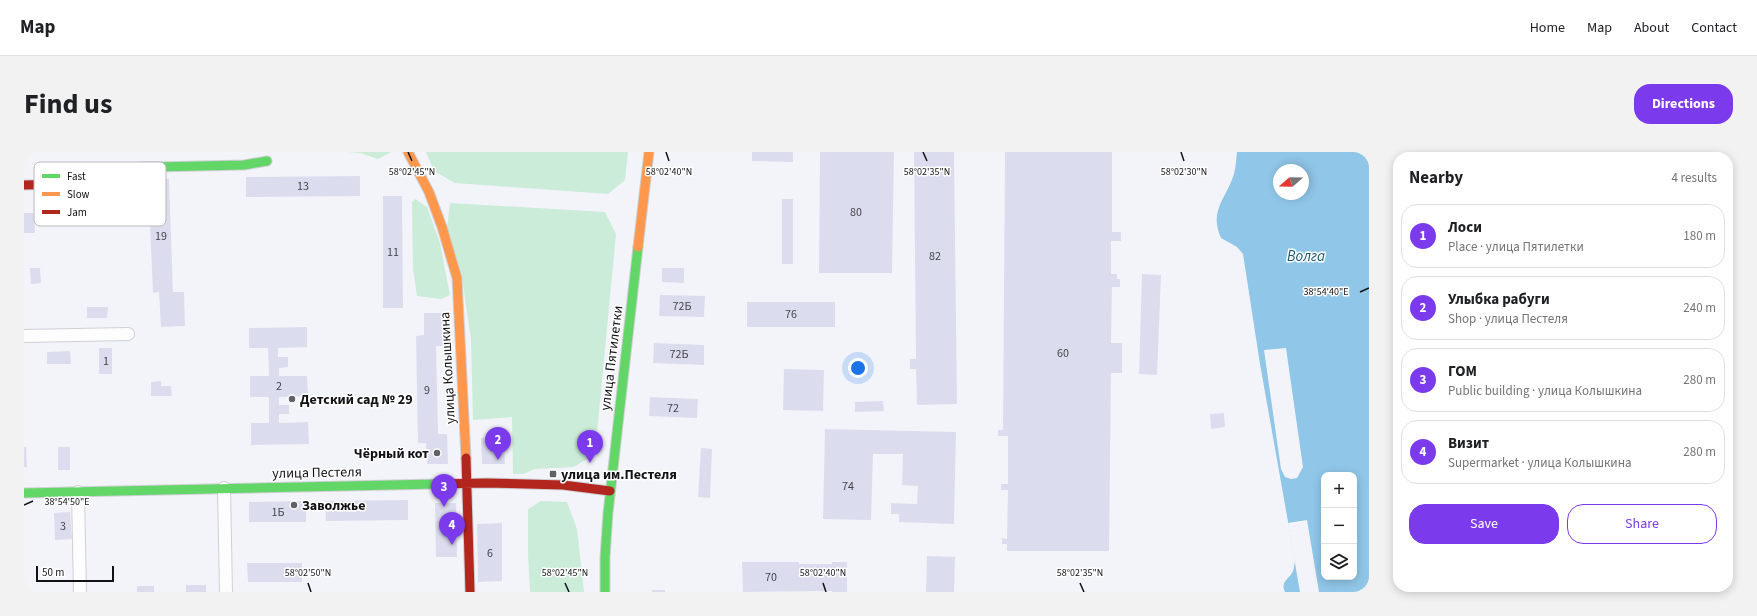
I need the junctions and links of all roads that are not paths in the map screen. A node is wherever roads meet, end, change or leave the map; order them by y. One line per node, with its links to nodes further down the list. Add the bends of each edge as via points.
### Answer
1 (408, 152): 9 (street, улица Колышкина, via 429,192 457,278)
2 (649, 152): 11 (street, улица Пятилетки)
3 (267, 161): 4 (street, via 244,165)
4 (166, 167)
5 (24, 185): 6 (street)
6 (34, 185)
7 (128, 334): 8 (street)
8 (24, 336)
9 (467, 484): 10 (street, улица Пестеля); 11 (street, улица Пестеля, via 563,485); 16 (street, улица Колышкина)
10 (224, 488): 12 (street, улица Пестеля); 15 (street)
11 (610, 491): 17 (street, улица Пятилетки)
12 (78, 492): 13 (street, улица Пестеля); 14 (street)
13 (24, 493)
14 (80, 592)
15 (226, 592)
16 (470, 592)
17 (605, 592)

